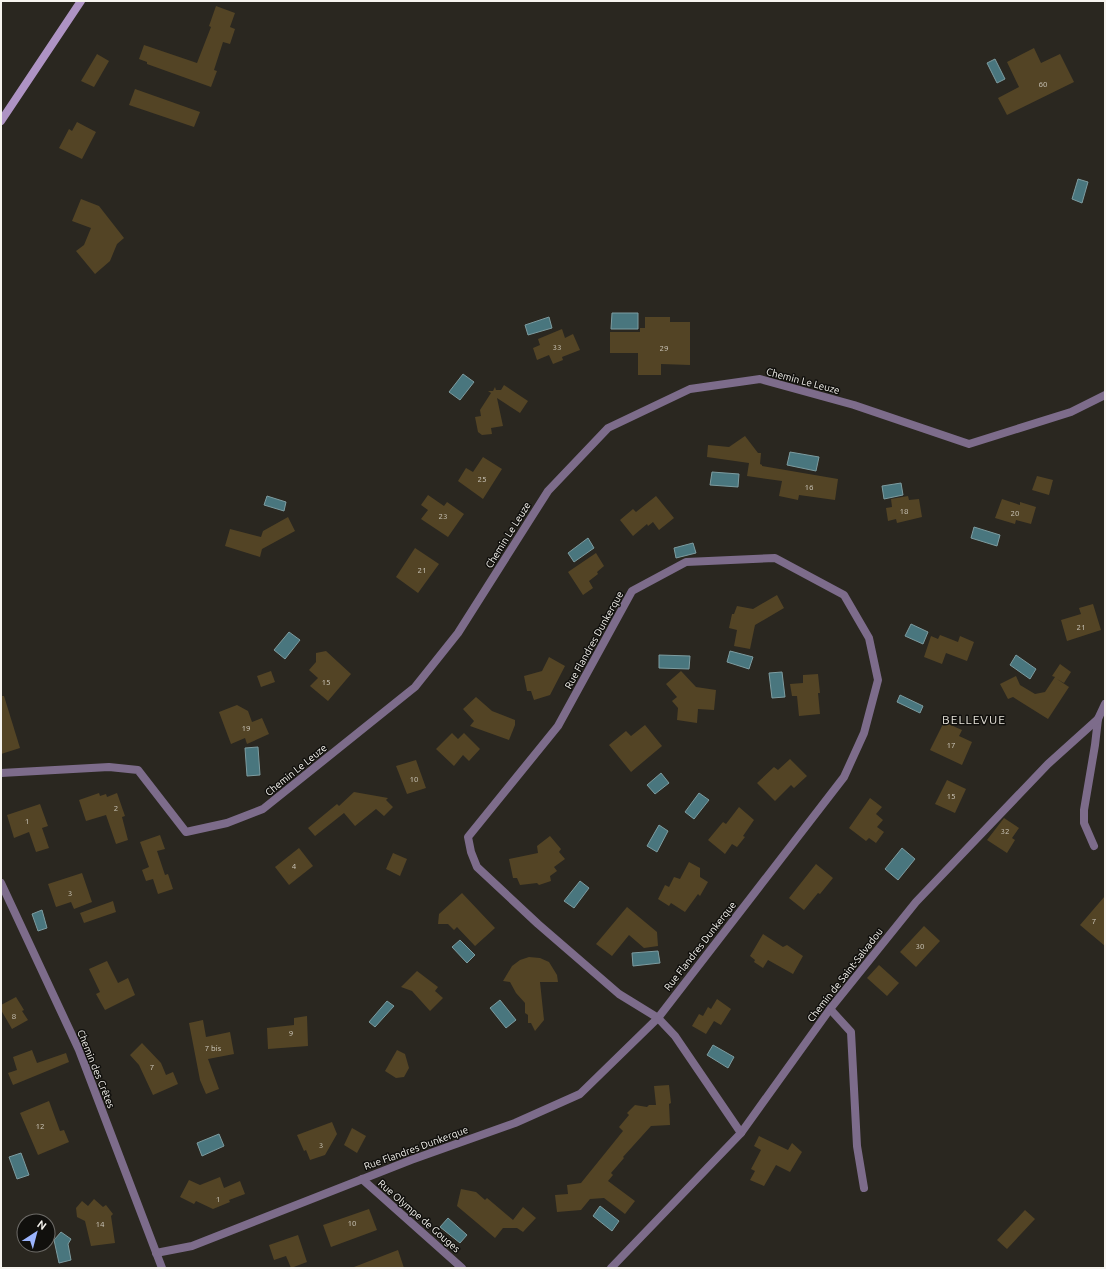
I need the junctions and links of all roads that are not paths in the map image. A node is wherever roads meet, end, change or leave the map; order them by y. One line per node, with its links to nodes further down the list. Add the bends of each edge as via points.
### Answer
1 (81, 1): 2 (street)
2 (1, 121)
3 (1105, 395): 6 (street, Chemin Le Leuze, via 1071,412 969,444 854,405 760,380 690,389 608,428 548,491 458,634 415,687 263,809 227,822 186,832 138,770 109,767)
4 (1105, 704): 5 (street, Chemin de Saint-Salvadou)
5 (1098, 719): 7 (street, via 1084,810 1084,823); 9 (street, Chemin de Saint-Salvadou, via 1048,764 916,902)
6 (1, 773)
7 (1094, 846)
8 (1, 883): 14 (street, Chemin des Crêtes, via 78,1050)
9 (830, 1010): 11 (street, Chemin de Saint-Salvadou); 13 (street, via 851,1032 857,1146)
10 (658, 1018): 10 (street, Rue Flandres Dunkerque, via 844,777 864,732 878,680 869,638 844,595 775,558 686,562 632,591 558,726 468,837 477,867 619,994); 11 (street, Rue Flandres Dunkerque, via 675,1036); 12 (street, Rue Flandres Dunkerque, via 580,1094 515,1123)
11 (741, 1132): 17 (street, Chemin de Saint-Salvadou)
12 (362, 1179): 14 (street, Rue Flandres Dunkerque, via 192,1246); 16 (street, Rue Olympe de Gouges)
13 (864, 1188)
14 (156, 1253): 15 (street, Chemin des Crêtes)
15 (162, 1268)
16 (462, 1268)
17 (611, 1268)

